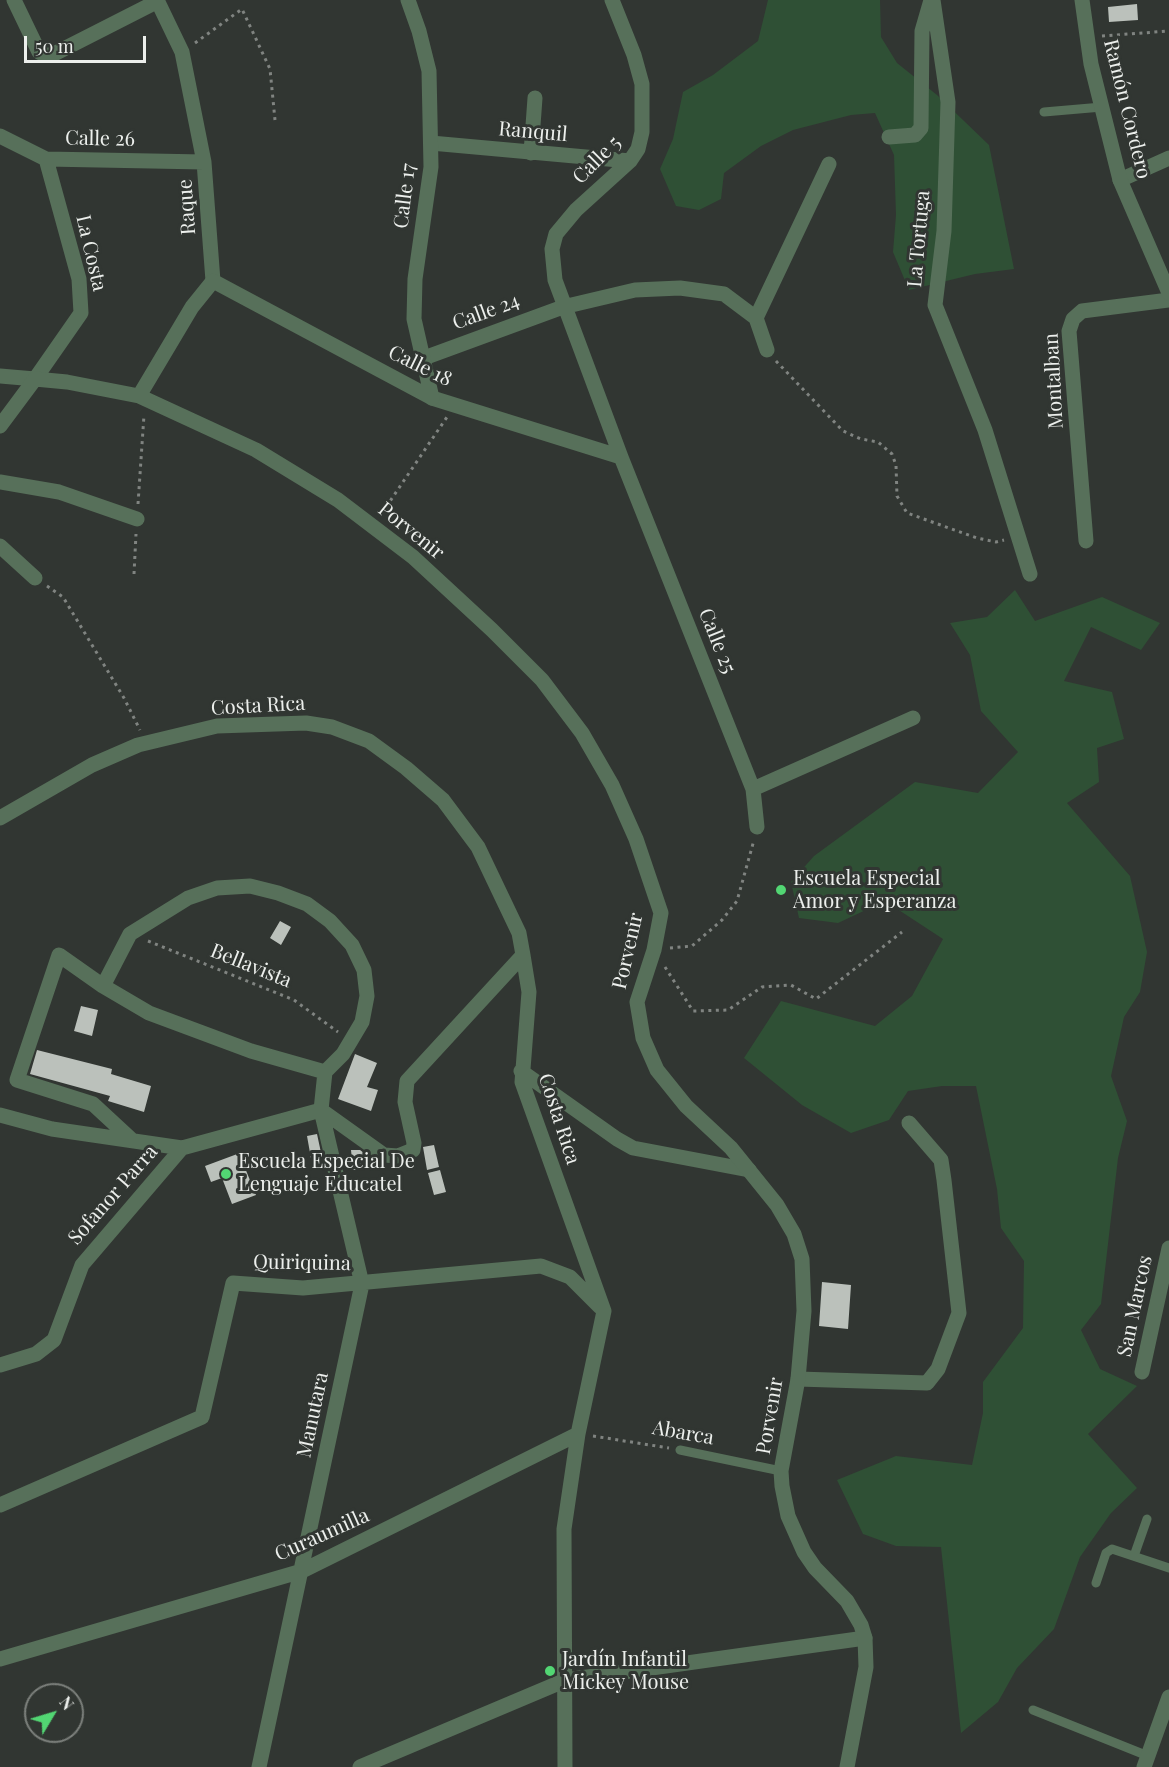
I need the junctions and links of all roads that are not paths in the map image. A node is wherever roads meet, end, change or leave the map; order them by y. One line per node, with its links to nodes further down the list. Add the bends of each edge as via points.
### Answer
1 (14, 0): 2 (street, via 39,52 52,55)
2 (157, 0): 17 (street, Raque, via 182,52)
3 (408, 0): 12 (street, Calle 17, via 429,71)
4 (612, 0): 16 (street, Calle 5, via 642,84 642,132)
5 (932, 0): 11 (street, La Tortuga, via 922,31 921,128 915,135); 37 (street, La Tortuga, via 948,102 944,231 935,305 984,430)
6 (1082, 0): 8 (street, Ramón Cordero)
7 (535, 98): 13 (street)
8 (1102, 107): 9 (lane); 19 (street, Ramón Cordero)
9 (1044, 112)
10 (0, 136): 15 (street, Calle 26)
11 (889, 137)
12 (431, 143): 13 (street, Ranquil); 26 (street, Calle 17, via 415,279 414,319)
13 (531, 153): 16 (street, Ranquil)
14 (1169, 158): 19 (street)
15 (46, 159): 17 (street, Calle 26); 28 (street, La Costa, via 80,279 81,313)
16 (630, 161): 23 (street, Calle 5, via 576,210 556,234 552,249)
17 (204, 162): 20 (street, Raque)
18 (829, 164): 24 (street)
19 (1120, 180): 21 (street, Ramón Cordero)
20 (213, 281): 29 (street, via 192,307); 30 (street, Calle 18)
21 (1169, 292)
22 (1169, 300): 35 (street, Montalban, via 1082,311 1073,319 1069,331)
23 (563, 307): 24 (street, Calle 24, via 635,290 680,288 724,294); 26 (street, Calle 24); 32 (street, Calle 25)
24 (756, 318): 25 (street)
25 (767, 350)
26 (423, 358): 30 (street, Calle 17)
27 (0, 376): 28 (street, Porvenir)
28 (35, 379): 29 (street, Porvenir); 31 (street)
29 (139, 396): 52 (street, Porvenir, via 256,450 338,501 413,557 542,680 582,733 612,785 661,913 637,1002 643,1038 657,1070 686,1106)
30 (432, 398): 32 (street, Calle 18)
31 (0, 426)
32 (621, 457): 40 (street, Calle 25)
33 (0, 482): 34 (street, via 59,492)
34 (137, 519)
35 (1086, 541)
36 (0, 546): 38 (street)
37 (1030, 574)
38 (35, 578)
39 (913, 718): 40 (street)
40 (753, 789): 42 (street, Calle 25)
41 (0, 818): 43 (street, Costa Rica, via 92,765 146,743 217,726 306,723 332,728 369,741 442,800 478,847 519,933)
42 (757, 827)
43 (523, 955): 45 (street, Costa Rica, via 529,992); 47 (street, via 408,1081 405,1102 413,1150 384,1155)
44 (103, 986): 46 (street, via 149,1013 251,1051); 46 (street, via 130,934 188,898 217,888 250,886 278,892 308,904 330,921 352,945 364,970 367,996 362,1022 351,1042); 50 (street, Sofanor Parra, via 59,955 17,1080 93,1104)
45 (521, 1071): 52 (street, via 633,1148); 55 (street, Costa Rica, via 529,1106)
46 (325, 1072): 47 (street, Manutara)
47 (321, 1110): 51 (street, Sofanor Parra); 54 (street, Manutara)
48 (0, 1115): 50 (street, via 52,1129)
49 (909, 1123): 58 (street, via 941,1160 945,1191 959,1313 938,1370 927,1383)
50 (133, 1141): 51 (street)
51 (182, 1148): 56 (street, Sofanor Parra, via 82,1265 54,1340 36,1353)
52 (749, 1170): 58 (street, Porvenir, via 777,1205 794,1234 802,1259 804,1311)
53 (1169, 1248): 57 (street, San Marcos)
54 (362, 1284): 55 (street, Quiriquina, via 541,1266 570,1277); 62 (street, Quiriquina, via 303,1288 233,1283 202,1417); 66 (street, Manutara)
55 (604, 1311): 59 (street)
56 (0, 1365)
57 (1142, 1372)
58 (798, 1379): 61 (street, Porvenir)
59 (578, 1434): 66 (street, Curaumilla); 70 (street, via 564,1529)
60 (680, 1450): 61 (lane, Abarca)
61 (782, 1471): 68 (street, Porvenir, via 784,1501 795,1534 814,1568 847,1601)
62 (0, 1505)
63 (1147, 1519): 64 (lane)
64 (1134, 1556): 65 (lane); 67 (lane, via 1112,1549)
65 (1169, 1568)
66 (302, 1570): 69 (street, Curaumilla); 74 (street, Manutara)
67 (1096, 1583)
68 (865, 1638): 70 (street); 77 (street, Porvenir, via 866,1667)
69 (0, 1659)
70 (566, 1680): 75 (street); 76 (street)
71 (1169, 1696): 73 (street)
72 (1034, 1710): 73 (lane)
73 (1146, 1762)
74 (259, 1767)
75 (360, 1767)
76 (565, 1767)
77 (847, 1767)

